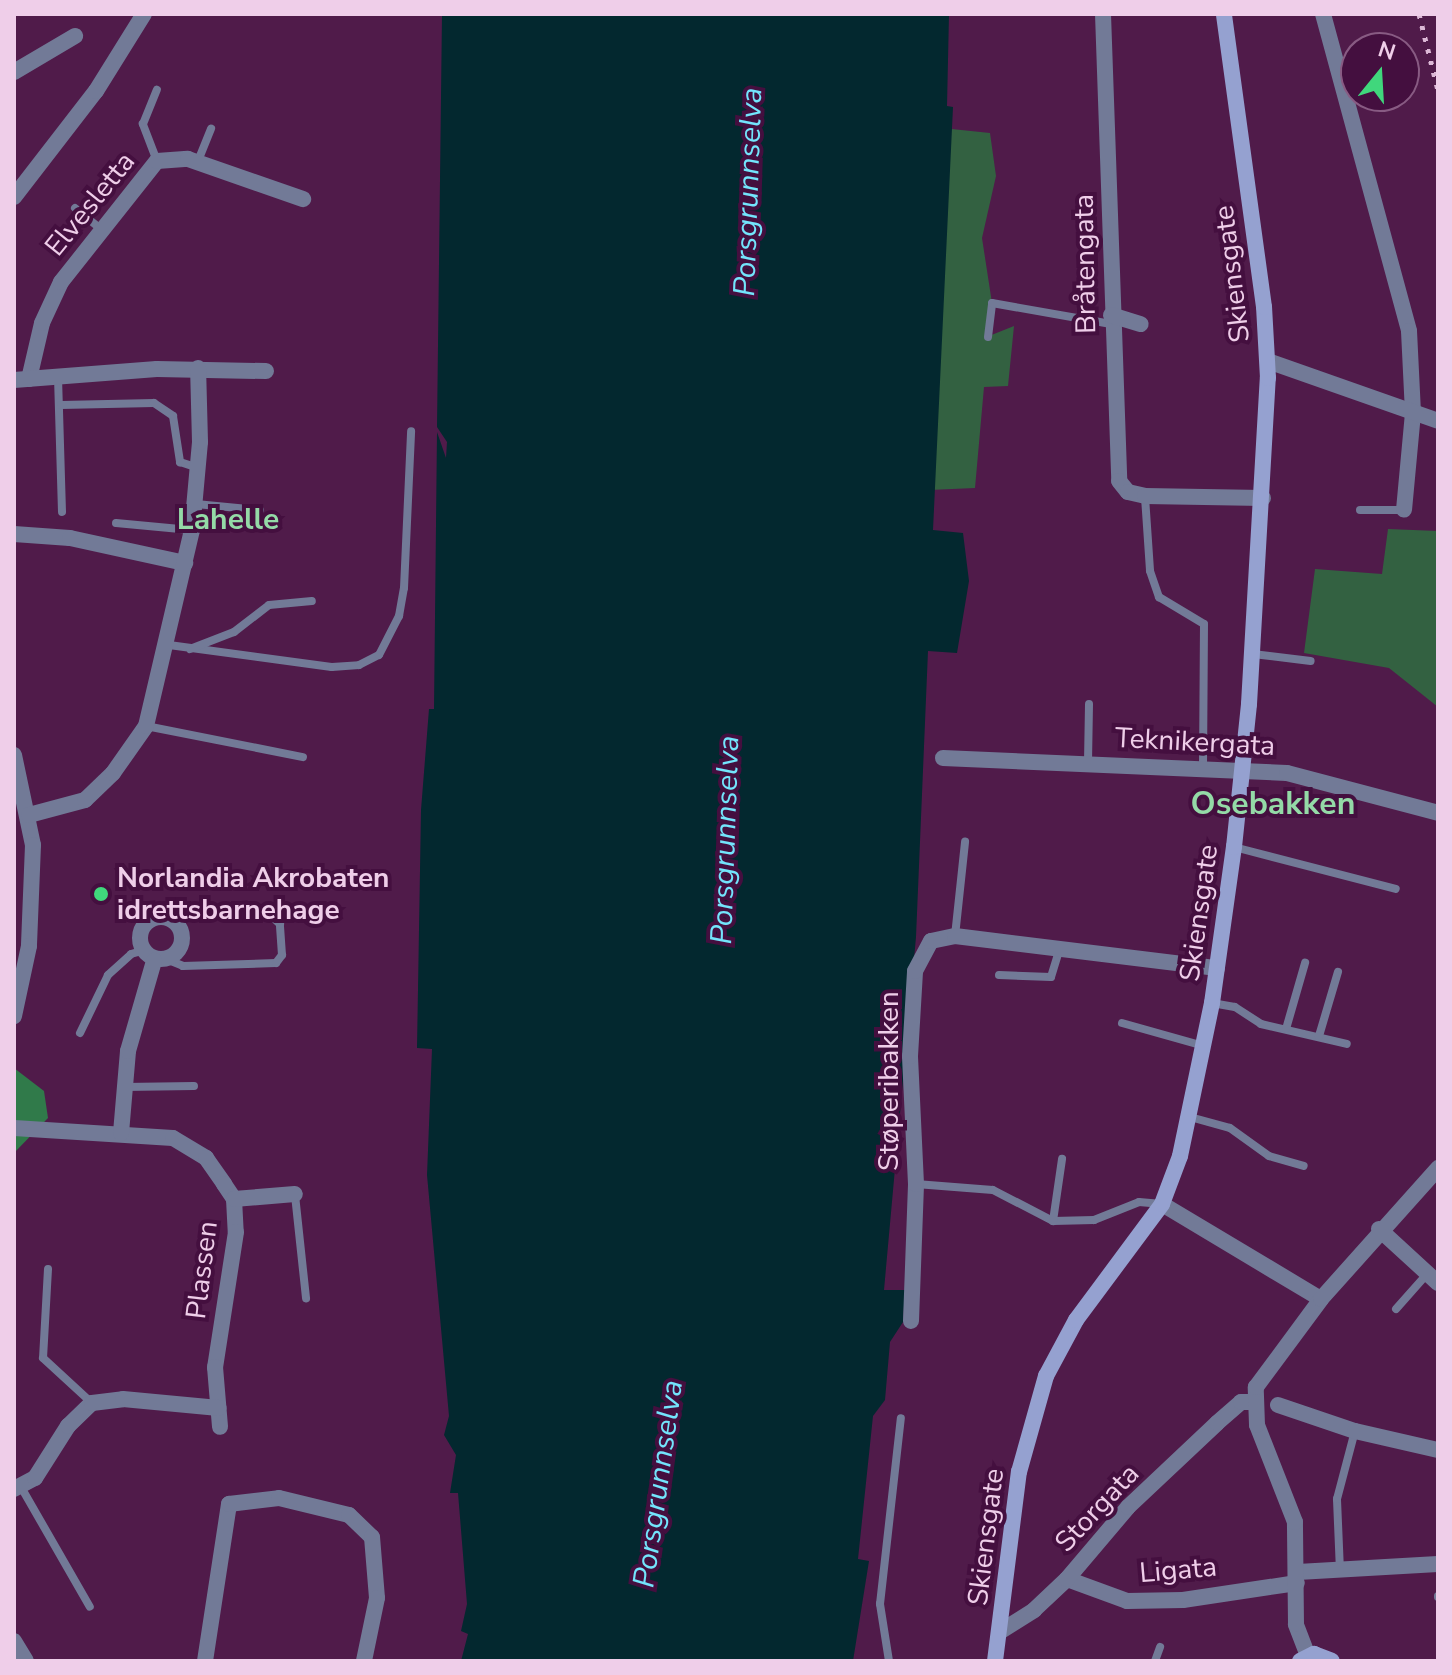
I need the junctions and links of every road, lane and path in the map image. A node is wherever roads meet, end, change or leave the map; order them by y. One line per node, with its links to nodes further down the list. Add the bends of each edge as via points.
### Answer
1 (144, 14): 11 (street, via 96,91)
2 (1103, 14): 15 (street, Bråtengata)
3 (1224, 14): 18 (street, Skiensgate)
4 (1323, 14): 24 (street, via 1401,295 1412,360)
5 (75, 36): 6 (street)
6 (14, 72)
7 (157, 90): 9 (lane, via 143,124)
8 (211, 128): 10 (lane)
9 (157, 161): 10 (street, Elvesletta); 14 (street, Elvesletta)
10 (198, 161): 12 (street, Elvesletta)
11 (14, 197)
12 (303, 199)
13 (75, 208): 14 (lane)
14 (102, 230): 22 (street, Elvesletta, via 53,296)
15 (1111, 319): 16 (street); 17 (lane, via 992,303); 28 (street, Bråtengata, via 1119,481 1128,492)
16 (1141, 324)
17 (988, 337)
18 (1268, 361): 24 (street); 29 (street, Skiensgate)
19 (198, 368): 20 (street); 21 (street); 27 (street)
20 (266, 371)
21 (58, 377): 22 (street); 23 (lane)
22 (21, 380)
23 (61, 405): 27 (lane, via 154,403 173,416 180,462); 34 (lane)
24 (1413, 413): 25 (street); 33 (street)
25 (1438, 421)
26 (411, 431): 41 (lane, via 404,588 399,616 379,655 359,665 332,667)
27 (198, 468): 30 (street)
28 (1145, 496): 29 (street); 50 (lane, via 1150,571 1159,597 1204,624)
29 (1263, 498): 42 (street, Skiensgate)
30 (196, 504): 31 (lane); 36 (street)
31 (260, 510)
32 (1360, 510): 33 (lane)
33 (1404, 510)
34 (62, 512)
35 (116, 523): 36 (lane)
36 (192, 530): 38 (street)
37 (14, 534): 38 (street, via 70,538)
38 (185, 563): 40 (street)
39 (312, 601): 41 (lane, via 269,605 234,632)
40 (169, 645): 41 (lane); 45 (street)
41 (188, 650)
42 (1253, 654): 43 (lane); 51 (street, Skiensgate)
43 (1311, 661)
44 (1089, 704): 49 (lane)
45 (146, 726): 47 (lane); 53 (street, via 113,773 85,800)
46 (14, 755): 53 (street)
47 (303, 757)
48 (943, 758): 49 (street, Teknikergata)
49 (1088, 762): 50 (street, Teknikergata)
50 (1203, 765): 51 (street, Teknikergata)
51 (1244, 770): 52 (street, Teknikergata, via 1357,787); 55 (street, Skiensgate)
52 (1438, 813)
53 (29, 815): 66 (street, via 29,946)
54 (965, 842): 58 (lane)
55 (1234, 847): 56 (lane); 62 (street, Skiensgate)
56 (1396, 889)
57 (176, 922): 60 (street, via 181,940); 60 (street, via 161,916 146,924 141,937); 60 (lane, via 190,916 269,914 280,924 282,955 276,963 183,966)
58 (955, 936): 59 (street); 81 (street, Støperibakken, via 931,941 915,971 910,1056)
59 (1060, 948): 62 (street); 64 (lane, via 1051,977)
60 (155, 957): 69 (lane, via 131,954 108,975); 74 (street)
61 (1305, 963): 68 (lane)
62 (1217, 968): 65 (street, Skiensgate)
63 (1338, 972): 70 (lane)
64 (999, 975)
65 (1212, 1003): 68 (lane); 72 (street, Skiensgate)
66 (14, 1016)
67 (1122, 1023): 72 (lane)
68 (1286, 1029): 70 (lane)
69 (80, 1033)
70 (1319, 1036): 71 (lane)
71 (1347, 1044)
72 (1204, 1046): 75 (street, Skiensgate)
73 (194, 1086): 74 (lane)
74 (123, 1087): 77 (street)
75 (1190, 1117): 79 (lane, via 1230,1128 1269,1156); 84 (street, Skiensgate)
76 (14, 1128): 77 (street, via 71,1135)
77 (121, 1133): 83 (street, via 186,1144 206,1158)
78 (1062, 1159): 85 (lane)
79 (1304, 1166)
80 (1438, 1168): 86 (street)
81 (916, 1184): 85 (lane, via 993,1190); 92 (street, Støperibakken)
82 (295, 1194): 83 (street, Plassen); 89 (lane)
83 (234, 1199): 96 (street, Plassen, via 236,1232 215,1367)
84 (1162, 1204): 85 (lane, via 1139,1202 1094,1220); 90 (street); 107 (street, Skiensgate, via 1076,1320 1046,1376 1019,1472)
85 (1053, 1221)
86 (1379, 1229): 88 (street); 90 (street)
87 (48, 1269): 94 (lane, via 43,1358)
88 (1433, 1278): 91 (lane)
89 (306, 1298)
90 (1321, 1299): 93 (street, via 1283,1346 1256,1387)
91 (1396, 1309)
92 (911, 1321)
93 (1253, 1402): 104 (street, via 1293,1512); 105 (street, Storgata, via 1241,1402 1114,1523)
94 (92, 1403): 96 (street, via 123,1399); 101 (street, via 68,1426 35,1478)
95 (1278, 1405): 99 (street)
96 (219, 1408): 98 (street, Plassen)
97 (901, 1418): 114 (lane, via 880,1604)
98 (220, 1427)
99 (1355, 1431): 100 (street); 103 (lane, via 1337,1499)
100 (1438, 1450)
101 (18, 1488): 106 (lane)
102 (1438, 1564): 103 (street, Ligata)
103 (1340, 1571): 104 (street, Ligata)
104 (1297, 1577): 105 (street, Ligata, via 1183,1600 1127,1601); 110 (street, via 1296,1624)
105 (1067, 1579): 107 (street, Storgata)
106 (90, 1607)
107 (1001, 1631): 115 (street)
108 (14, 1641): 111 (street)
109 (1160, 1647): 116 (lane)
110 (1304, 1658): 117 (street)
111 (26, 1661)
112 (205, 1661): 113 (street, via 229,1504 279,1498 349,1515 372,1537 377,1598)
113 (364, 1661)
114 (889, 1661)
115 (995, 1661)
116 (1155, 1661)
117 (1332, 1661)

